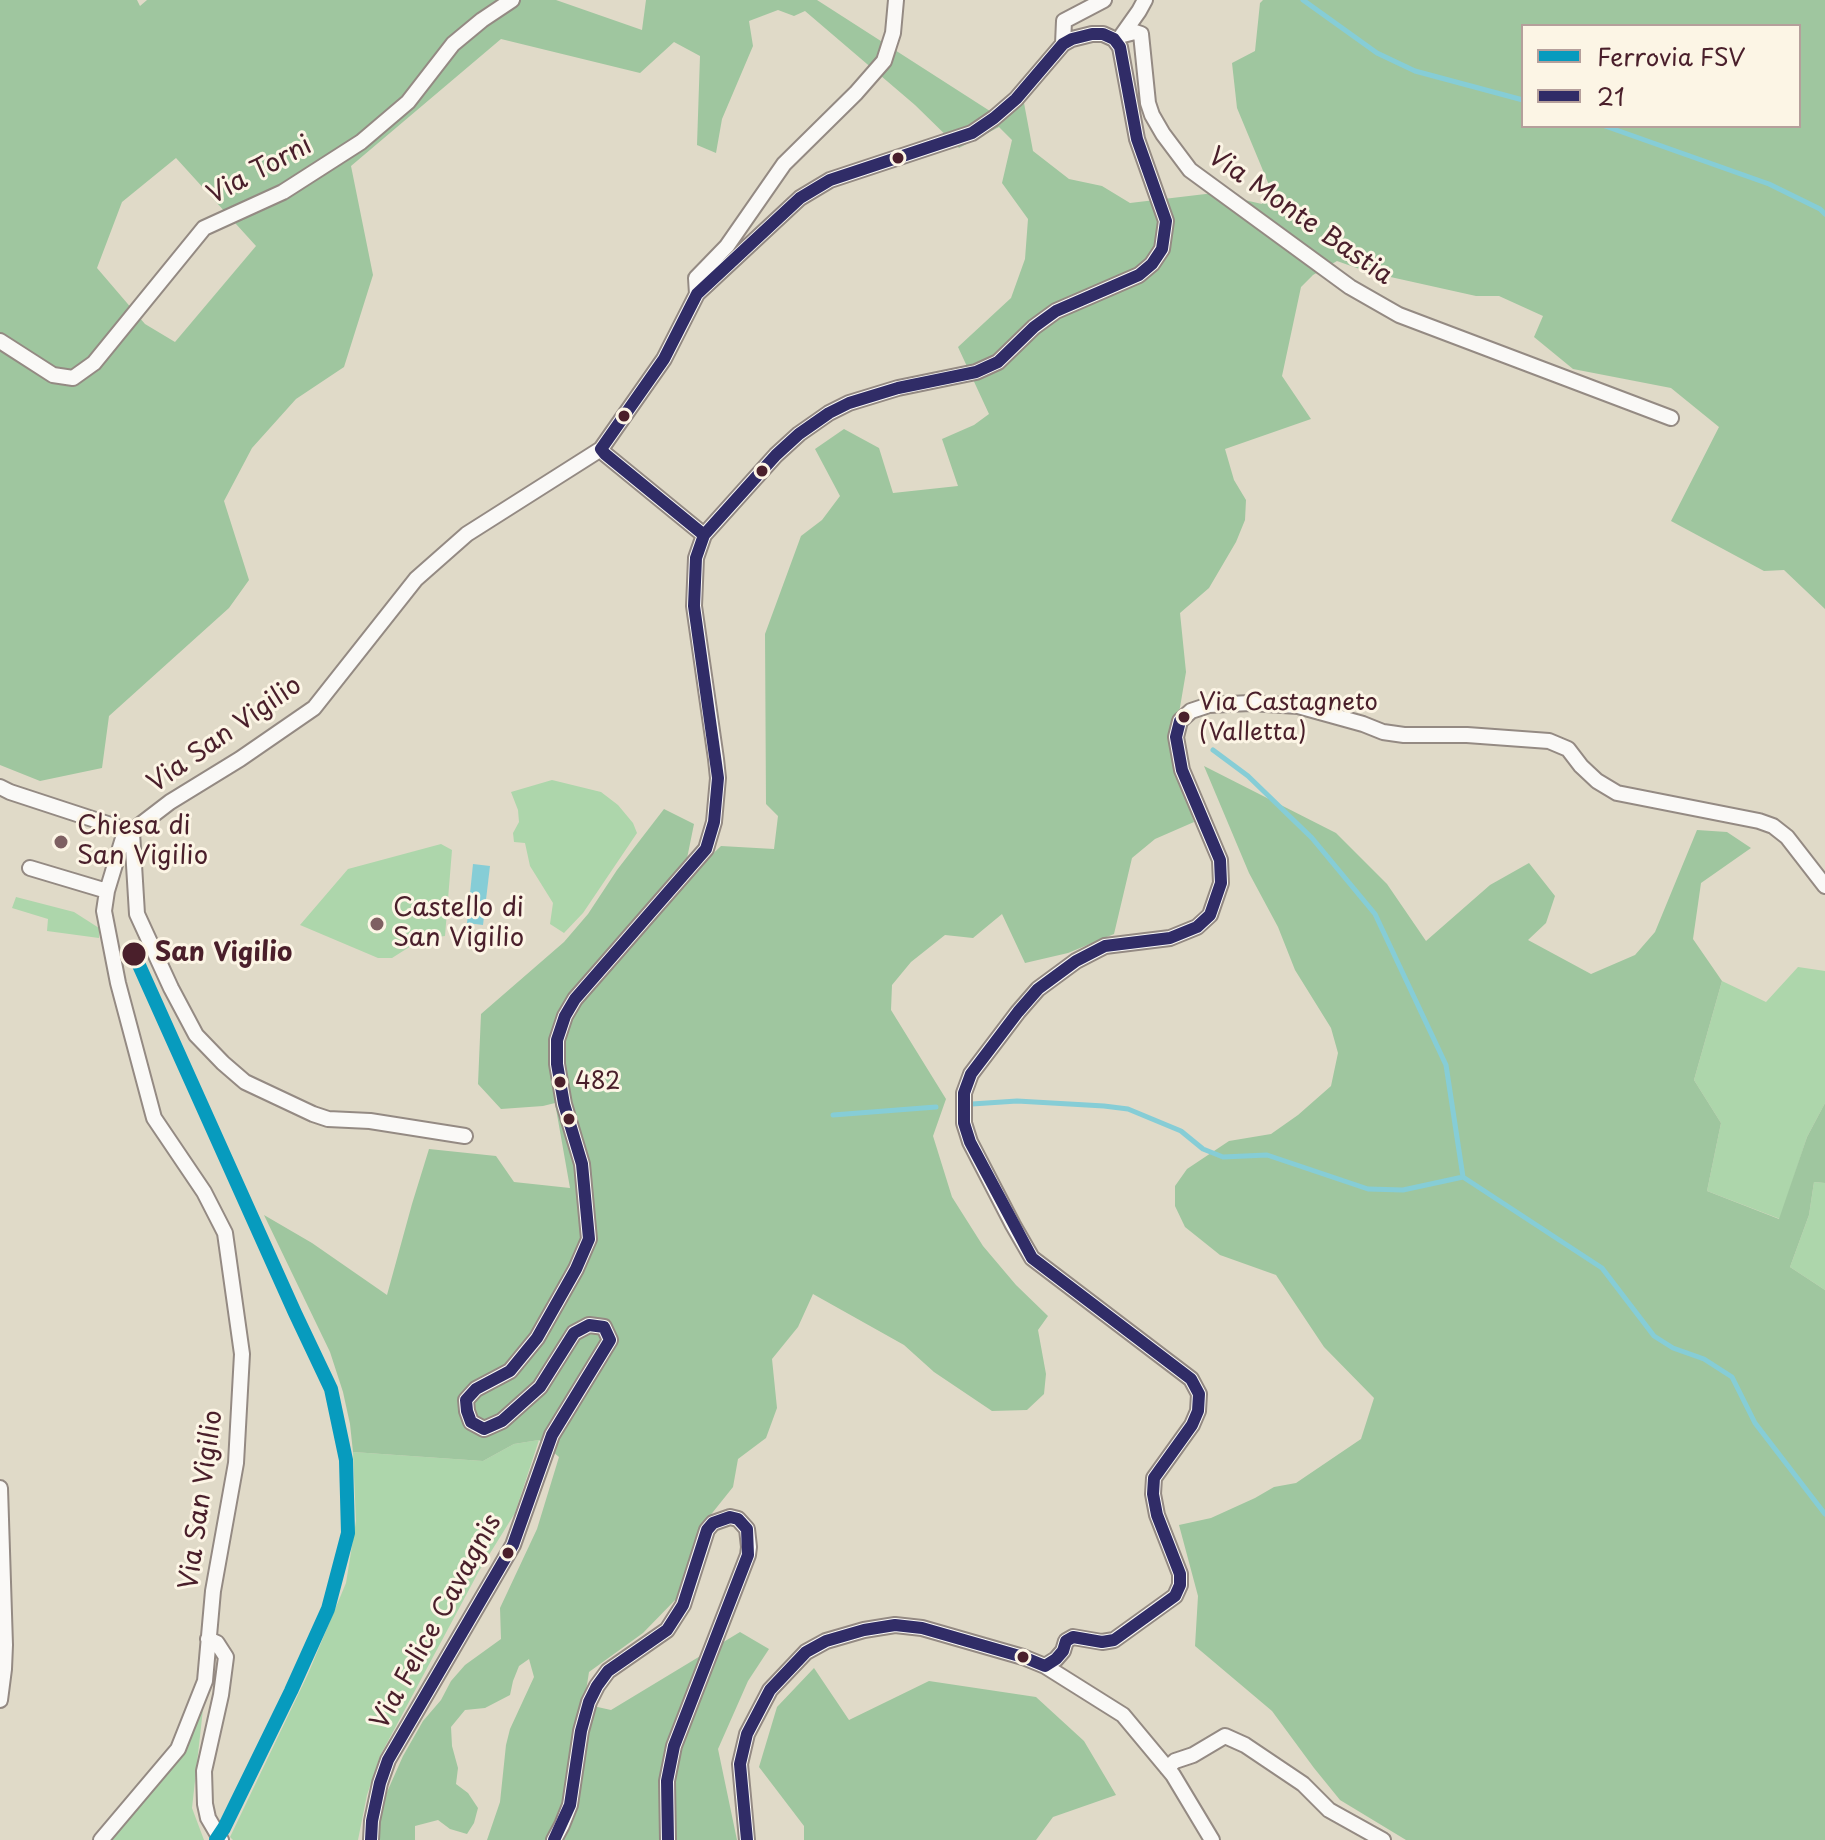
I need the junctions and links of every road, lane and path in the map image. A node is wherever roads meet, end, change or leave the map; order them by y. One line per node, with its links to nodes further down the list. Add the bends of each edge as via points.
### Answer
1 (512, 0): 8 (street, Via Torni, via 453,44 408,102 361,142 283,192 204,228 94,363 73,378 53,375)
2 (896, 0): 7 (street, via 884,61 784,164 727,246 696,278)
3 (1104, 0): 6 (street, Via San Vigilio, via 1064,21)
4 (1145, 0): 5 (street)
5 (1119, 37): 6 (street, via 1092,34); 9 (street, Via Monte Bastia, via 1141,34 1152,115 1190,170 1350,287 1399,315); 11 (street, Via Felice Cavagnis, via 1137,139 1166,221 1162,249 1152,264 1139,275 1056,311 998,362 829,413 776,455)
6 (1063, 44): 7 (street, Via San Vigilio, via 994,118 972,133 830,180 800,198)
7 (697, 294): 10 (street, Via San Vigilio, via 664,359)
8 (0, 341)
9 (1671, 418)
10 (601, 449): 11 (street); 13 (street, Via San Vigilio, via 467,534 416,579 314,708)
11 (704, 535): 25 (street, Via Felice Cavagnis, via 696,558 694,606 718,778 714,822 706,849 565,1016 557,1064 582,1164 589,1239 537,1338 510,1371 466,1400 471,1422 484,1429 502,1421 540,1387 574,1333 589,1325 604,1327 610,1340 552,1435 513,1545 388,1760)
12 (0, 787): 13 (street)
13 (132, 832): 16 (street, Via San Vigilio, via 123,838); 17 (street, via 137,914 196,1035 223,1063 245,1082 328,1119)
14 (30, 868): 16 (street)
15 (1825, 886): 20 (street, via 1773,826 1617,793 1597,781 1568,749 1549,741 1404,735 1298,706 1250,703 1209,705 1180,721 1176,737 1182,770 1220,860 1221,883 1210,915 1170,938 1105,946 1076,961 1038,989 1018,1012 971,1074 964,1093 970,1142 1032,1258 1191,1379 1199,1394 1192,1425 1154,1478 1157,1515 1180,1574 1175,1596 1114,1640 1073,1637)
16 (107, 891): 19 (street, Via San Vigilio, via 105,921 154,1118 225,1233 242,1354 236,1463)
17 (465, 1136)
18 (0, 1488): 21 (street, via 5,1645)
19 (208, 1639): 23 (street, Via San Vigilio, via 205,1681 178,1749); 24 (street, via 226,1657 204,1771 208,1818)
20 (1045, 1666): 22 (street, via 1123,1715); 28 (street, via 922,1628 895,1625 826,1641 806,1652 770,1690 747,1734 740,1764)
21 (0, 1700)
22 (1167, 1768): 29 (street); 30 (street, via 1225,1736 1303,1784 1329,1810)
23 (101, 1840)
24 (221, 1840)
25 (371, 1840)
26 (554, 1840): 27 (street, via 570,1805 581,1731 597,1686 608,1671 667,1630 683,1605 707,1530 730,1517 747,1529 748,1555 674,1746 667,1781)
27 (668, 1840)
28 (747, 1840)
29 (1212, 1840)
30 (1383, 1840)

